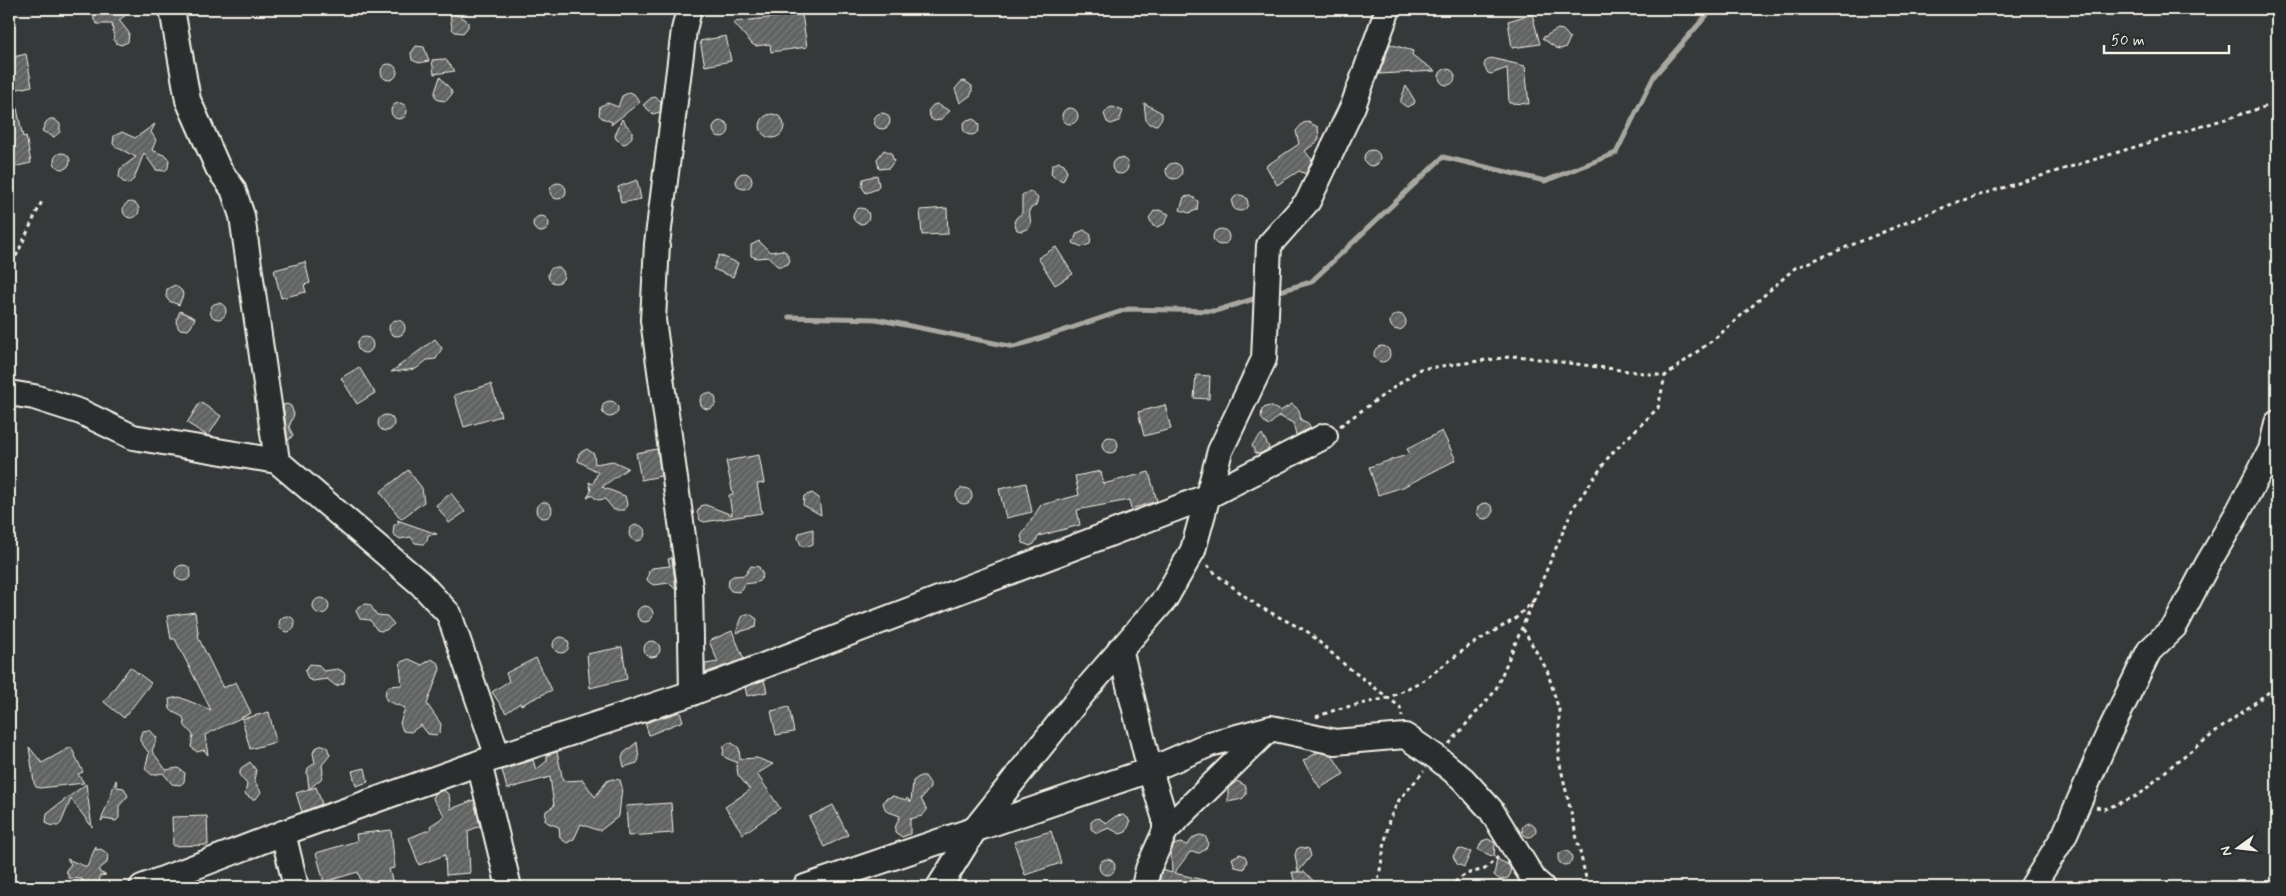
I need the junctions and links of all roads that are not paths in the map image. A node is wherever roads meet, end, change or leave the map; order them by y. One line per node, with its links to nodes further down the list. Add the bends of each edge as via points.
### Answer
1 (172, 9): 7 (street, via 188,100 218,168 233,188 242,216)
2 (689, 9): 10 (street, via 657,244 653,320 690,587)
3 (1388, 9): 8 (street, via 1353,106 1308,201 1269,245 1264,359 1220,451)
4 (9, 393): 7 (street, via 34,397 81,412 133,437)
5 (2277, 424): 24 (street, via 2271,450 2175,626 2149,651 2064,836)
6 (1325, 436): 8 (street)
7 (277, 461): 12 (street, via 420,584 449,614)
8 (1206, 497): 9 (street, via 1193,550 1165,599); 10 (street)
9 (1120, 649): 13 (street); 14 (street)
10 (692, 693): 12 (street)
11 (1271, 728): 13 (street, via 1210,744); 15 (street); 23 (street, via 1335,742 1405,736 1463,779 1491,810 1534,880)
12 (488, 760): 16 (street); 19 (street)
13 (1150, 770): 14 (street); 15 (street, via 1165,819)
14 (975, 829): 20 (street); 21 (street)
15 (1165, 831): 22 (street, via 1148,869)
16 (283, 833): 17 (street); 18 (street)
17 (142, 887)
18 (296, 887)
19 (509, 887)
20 (804, 887)
21 (939, 887)
22 (1144, 887)
23 (1542, 887)
24 (2032, 887)

